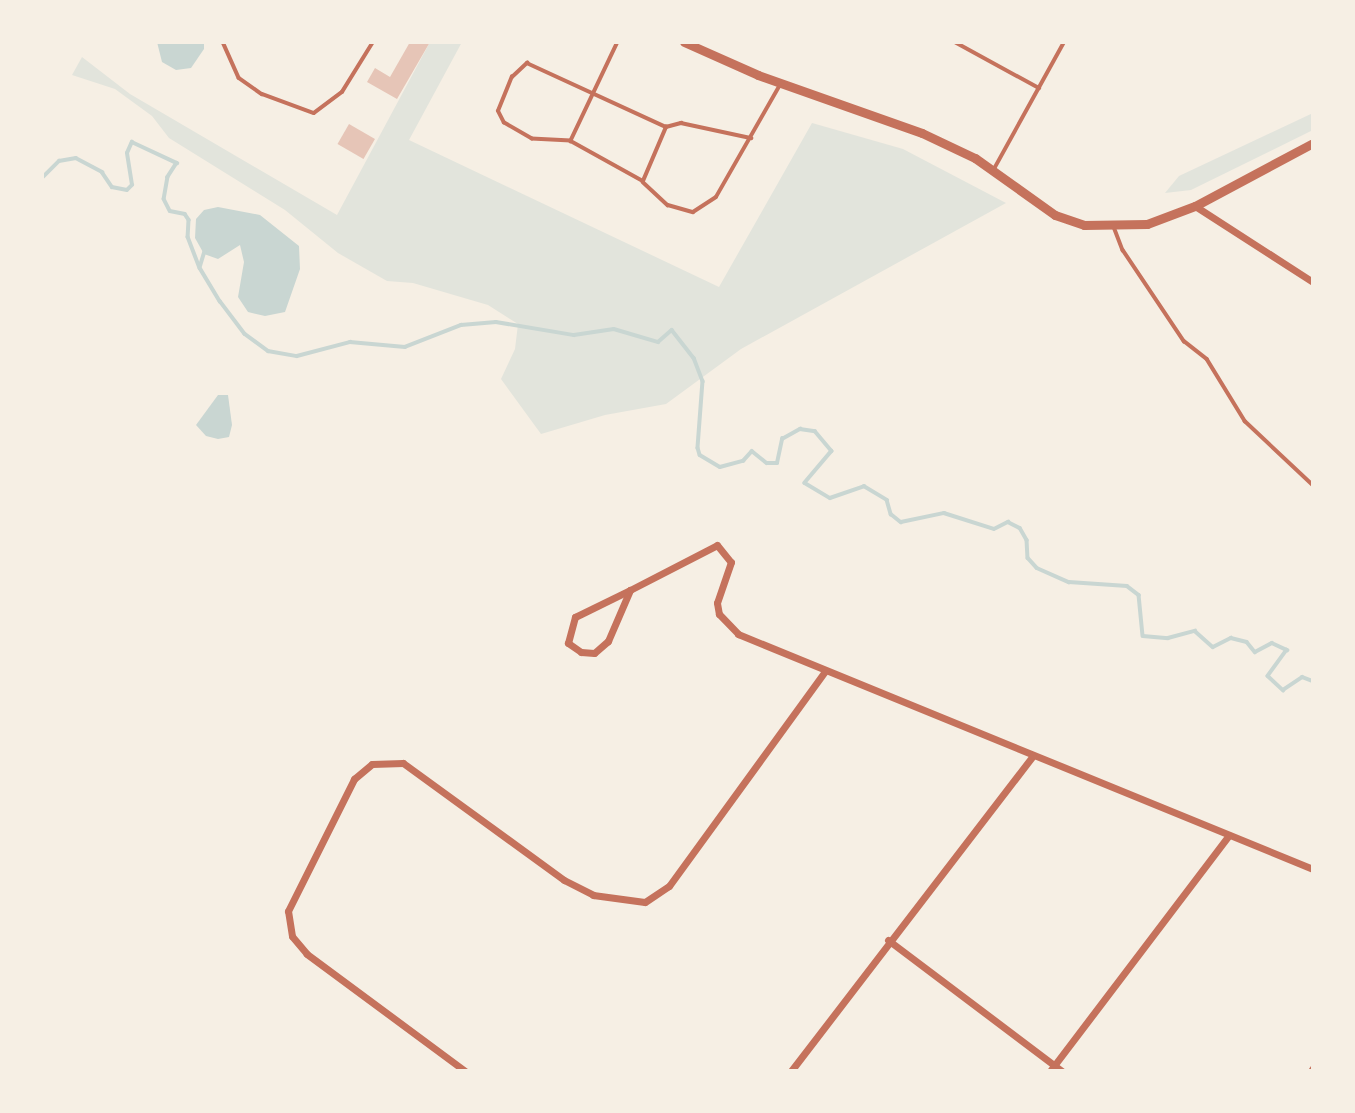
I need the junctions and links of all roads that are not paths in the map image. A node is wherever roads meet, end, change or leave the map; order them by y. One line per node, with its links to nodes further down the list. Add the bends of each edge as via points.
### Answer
1 (223, 42): 2 (lane, via 239,78 262,94 314,113 342,92)
2 (373, 42)
3 (618, 42): 9 (lane)
4 (684, 42): 7 (street)
5 (955, 42): 8 (lane)
6 (1063, 42): 8 (lane)
7 (781, 83): 11 (lane); 14 (street, via 922,133)
8 (1039, 88): 14 (lane)
9 (597, 91): 10 (lane); 12 (lane); 12 (lane, via 527,63 512,76 498,111 504,123 532,139)
10 (666, 127): 11 (lane, via 681,123); 15 (lane)
11 (751, 138): 15 (lane, via 716,197 693,212 668,205)
12 (571, 141): 15 (lane)
13 (1313, 143): 16 (street)
14 (993, 170): 17 (street, via 1055,215 1084,225)
15 (642, 181)
16 (1195, 206): 17 (street, via 1147,224); 18 (street)
17 (1114, 227): 19 (lane, via 1123,250 1184,341 1207,359 1245,421)
18 (1313, 282)
19 (1313, 485)
20 (630, 590): 20 (street, via 575,617 569,643 580,652 594,653 608,641); 21 (street, via 718,545 731,562 717,603 719,614 738,634)
21 (825, 671): 22 (street); 27 (street, via 669,886 645,902 593,895 564,880 403,763 372,764 354,779 288,911 292,936 307,954)
22 (1032, 756): 23 (street); 25 (street)
23 (1229, 835): 24 (street); 26 (street)
24 (1313, 869)
25 (888, 940): 26 (street); 28 (street)
26 (1052, 1068): 29 (street)
27 (465, 1071)
28 (791, 1071)
29 (1062, 1071)

